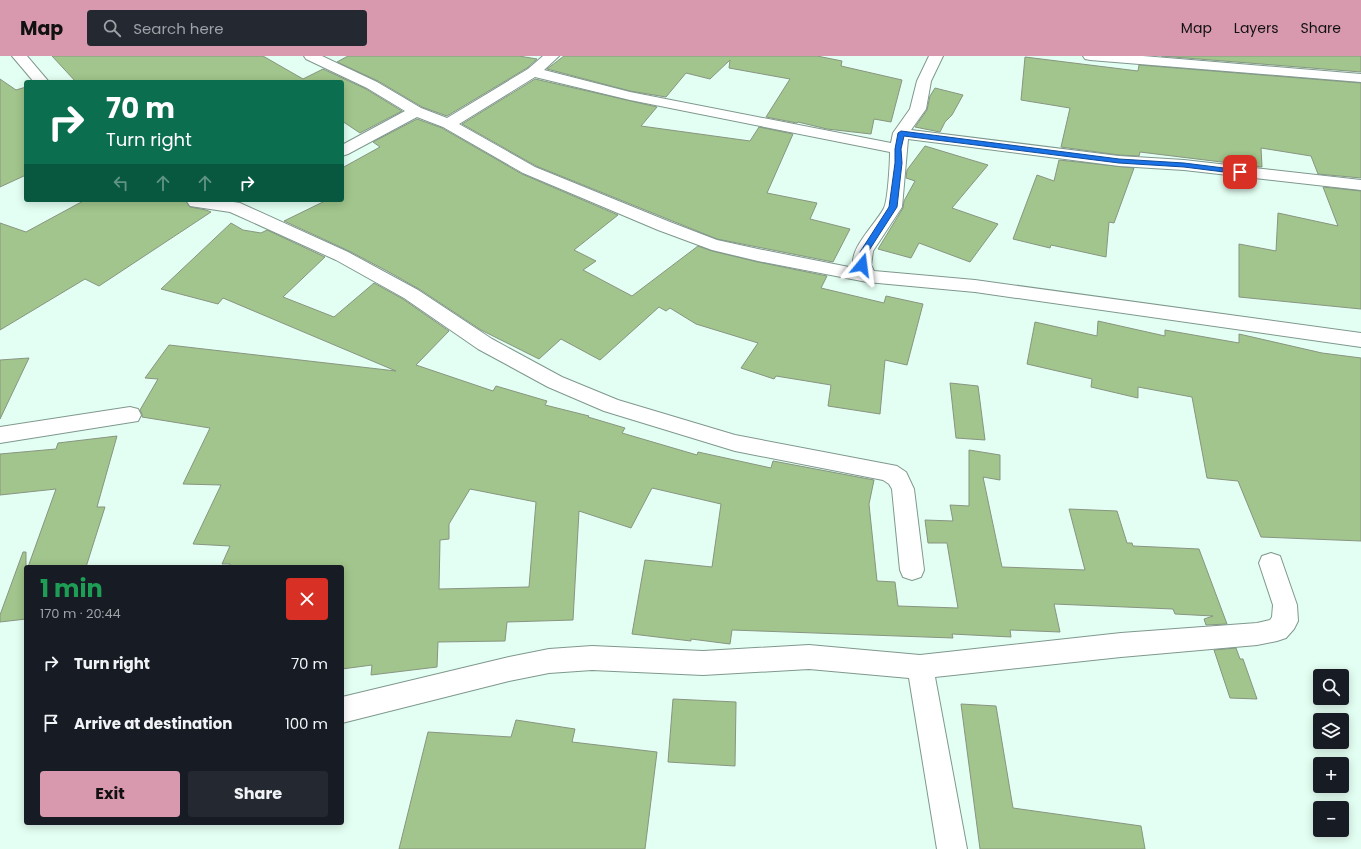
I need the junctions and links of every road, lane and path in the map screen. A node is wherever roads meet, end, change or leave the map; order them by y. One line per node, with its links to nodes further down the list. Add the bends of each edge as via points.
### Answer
1 (19, 56): 8 (street)
2 (311, 56): 9 (street, via 372,85)
3 (552, 56): 6 (street)
4 (936, 56): 11 (street, via 924,81 918,109)
5 (1090, 56): 7 (street)
6 (533, 72): 10 (street); 11 (street, via 723,115)
7 (1361, 78)
8 (40, 80)
9 (416, 111): 10 (street); 12 (street)
10 (448, 124): 17 (street, via 529,170 712,244)
11 (899, 141): 13 (street, via 1184,165); 17 (street, via 893,207 864,252 862,265)
12 (344, 150)
13 (1361, 185)
14 (196, 202): 16 (street)
15 (261, 202): 16 (street)
16 (246, 212): 22 (street, via 342,256 411,294 485,344 555,382 611,406 735,443 888,472 898,478 903,489)
17 (867, 276): 18 (street, via 975,286)
18 (1361, 340)
19 (130, 415): 20 (street)
20 (0, 435)
21 (1271, 563): 23 (street, via 1285,605 1285,621 1277,630)
22 (912, 570)
23 (920, 667): 24 (street, via 809,657 703,663 592,658 549,661); 25 (street)
24 (344, 710)
25 (952, 849)

